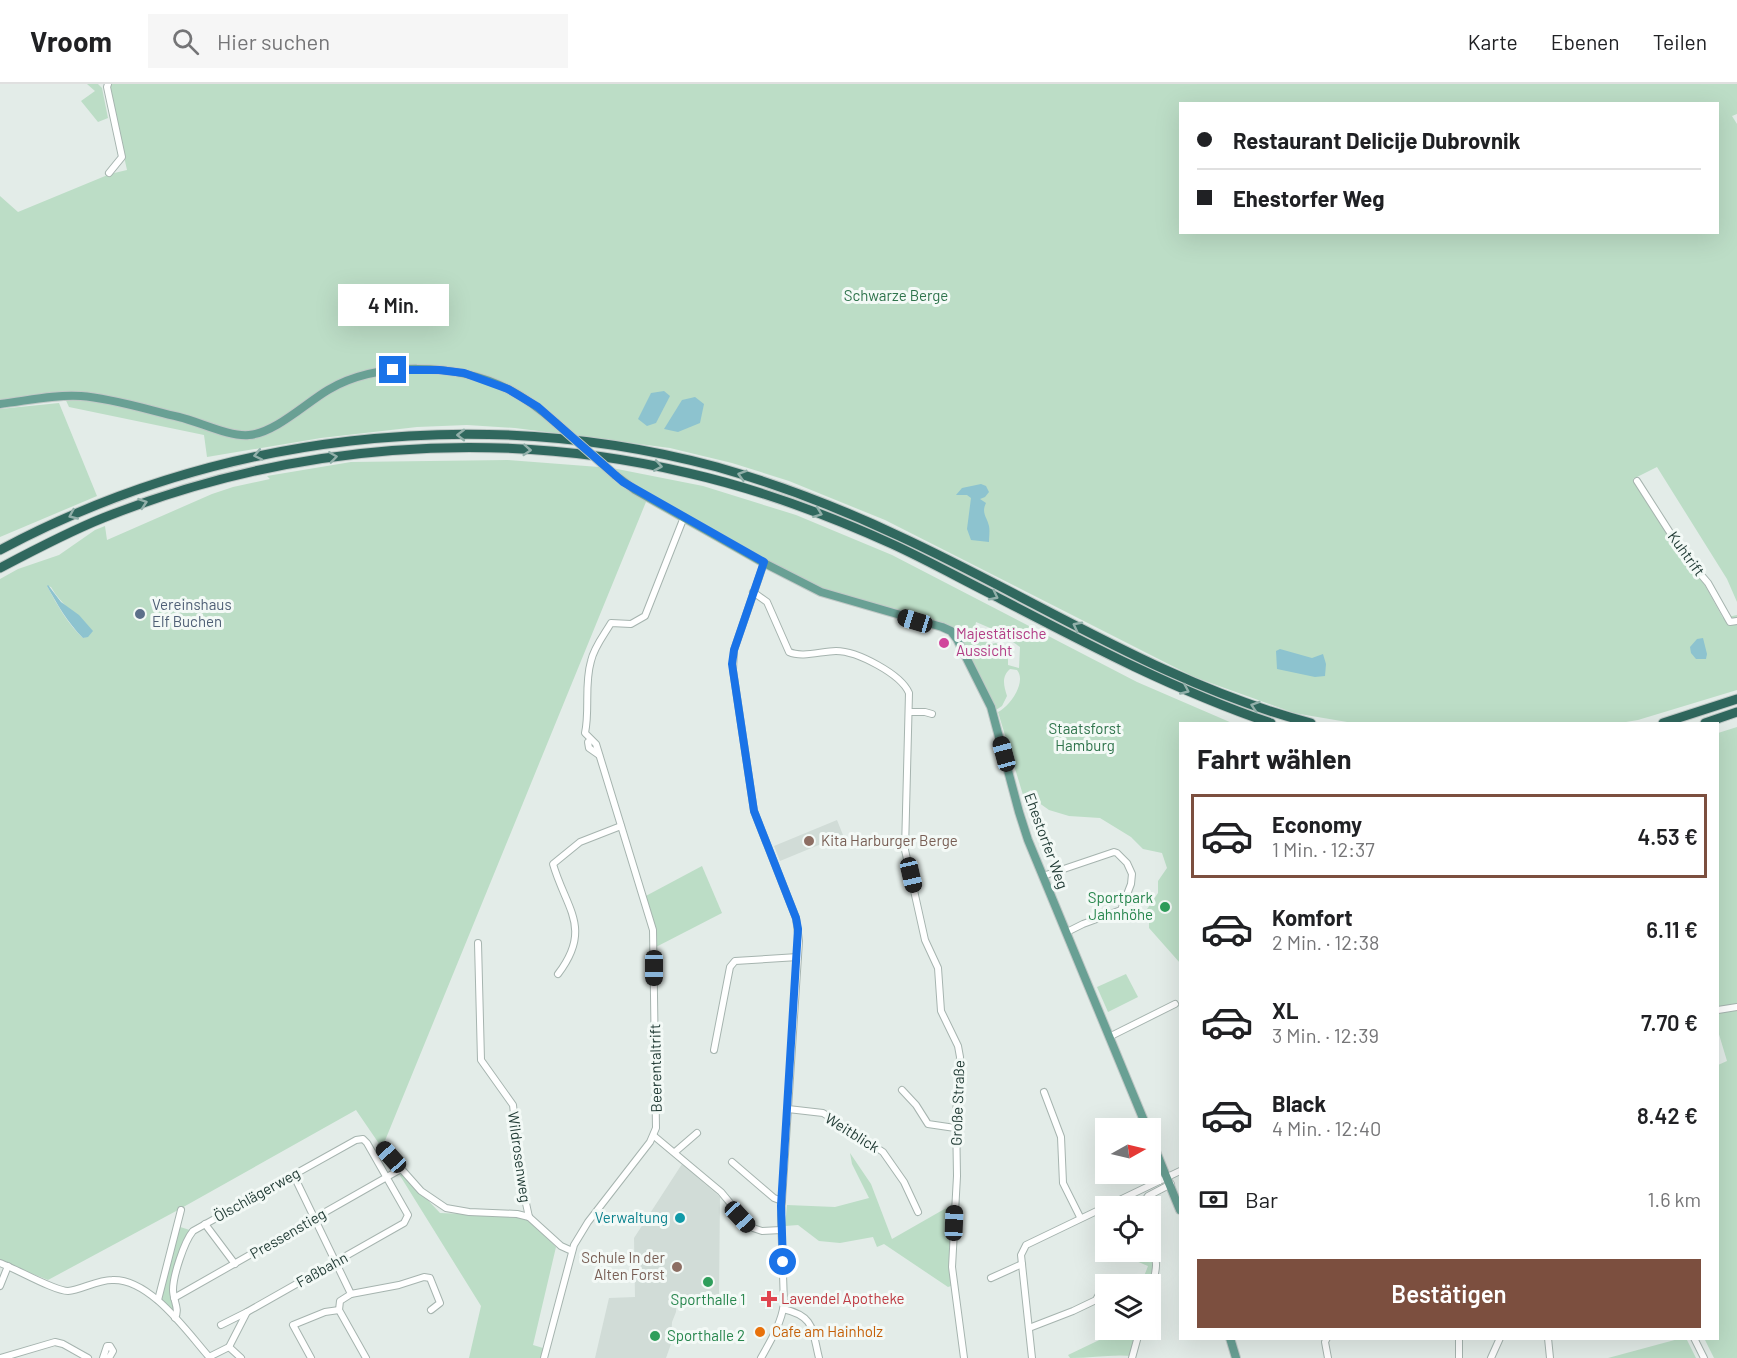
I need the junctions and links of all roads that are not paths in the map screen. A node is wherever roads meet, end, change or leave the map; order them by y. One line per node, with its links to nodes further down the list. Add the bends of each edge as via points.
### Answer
1 (108, 84): 2 (street, via 122,157)
2 (109, 173)
3 (0, 404): 5 (main road, Ehestorfer Weg, bridge, via 83,396 238,435 255,434 344,382 378,372 450,371 488,380 529,401 615,476)
4 (1637, 481): 10 (street, Kuhtrift, via 1684,556 1708,583 1723,613 1730,622)
5 (684, 517): 7 (main road, Ehestorfer Weg); 19 (street, Beerentaltrift, via 645,616 631,624 611,622 594,651 588,677 585,733 591,740 589,748 600,756)
6 (0, 550): 16 (highway, one-way to 6, via 1191,681 940,555 813,498 716,467 583,442 496,435 425,435 266,453 131,491)
7 (764, 562): 9 (street); 20 (main road, Ehestorfer Weg, via 821,592 942,627 954,634 991,707 1020,818)
8 (0, 568): 15 (highway, one-way to 15, via 102,518 200,484 259,470 335,456 426,448 579,453 734,484 846,524 1131,666)
9 (753, 592): 12 (street, Große Straße, via 767,602 789,652 844,652 885,670 906,686); 23 (street, via 734,650 733,670 754,811 796,918)
10 (1737, 621)
11 (1737, 699): 17 (highway)
12 (909, 712): 14 (street); 34 (street, Große Straße, via 904,844 925,940 938,968 941,1011 960,1053)
13 (1737, 712): 18 (highway)
14 (932, 714)
15 (1268, 722)
16 (1308, 722)
17 (1666, 722)
18 (1708, 722)
19 (621, 826): 24 (street, via 580,842 553,864 574,914 575,939); 36 (street, Beerentaltrift, via 654,936)
20 (1043, 876): 21 (main road, Ehestorfer Weg); 21 (street, via 1114,852 1130,868 1132,882 1124,907)
21 (1067, 932): 28 (main road, Ehestorfer Weg)
22 (478, 943): 51 (street, Wildrosenweg, via 481,1060 513,1105)
23 (798, 957): 29 (street, via 735,962 730,967); 32 (street)
24 (558, 974)
25 (1175, 1004): 28 (street)
26 (1737, 1007): 27 (street)
27 (1719, 1010)
28 (1109, 1037): 33 (main road, Ehestorfer Weg)
29 (714, 1050)
30 (902, 1090): 34 (street, via 928,1124)
31 (1044, 1092): 52 (street, via 1061,1137 1063,1183)
32 (788, 1109): 47 (street); 50 (street, Weitblick, via 823,1113 883,1152 904,1182)
33 (1143, 1118)
34 (955, 1128): 94 (street, Große Straße, via 957,1176 952,1271)
35 (697, 1133): 38 (street)
36 (654, 1136): 38 (street); 56 (street, via 588,1222)
37 (381, 1146): 41 (street)
38 (675, 1152): 55 (street, via 721,1192 750,1227)
39 (732, 1162): 47 (street)
40 (1161, 1162): 45 (main road)
41 (401, 1169): 44 (street, Pressenstieg); 51 (street, via 421,1191 446,1208)
42 (1179, 1172): 45 (street)
43 (294, 1176): 44 (street, Ölschlägerweg, via 363,1139); 53 (street); 54 (street, Ölschlägerweg)
44 (387, 1177): 53 (street, Pressenstieg); 58 (street, Faßbahn, via 408,1215 404,1223)
45 (1169, 1180): 46 (street); 48 (main road); 52 (street)
46 (1148, 1196)
47 (782, 1201): 55 (street)
48 (1179, 1207)
49 (181, 1210): 66 (street)
50 (918, 1212)
51 (529, 1217): 56 (street, Wildrosenweg)
52 (1080, 1217): 60 (street, via 1026,1245)
53 (314, 1219): 58 (street); 59 (street, Pressenstieg)
54 (205, 1224): 59 (street); 65 (street, Ölschlägerweg, via 189,1238 175,1277)
55 (781, 1230): 68 (street)
56 (572, 1251): 91 (street)
57 (0, 1263): 61 (street)
58 (334, 1263): 64 (street); 71 (street, Faßbahn)
59 (235, 1264): 65 (street, Pressenstieg)
60 (1022, 1264): 62 (street); 74 (street)
61 (8, 1266): 63 (street); 66 (street, via 67,1291 99,1281 130,1281)
62 (991, 1278)
63 (0, 1286)
64 (351, 1294): 69 (street, via 340,1301); 70 (street, via 430,1278 440,1303)
65 (174, 1298): 72 (street, Ölschlägerweg)
66 (158, 1300): 72 (street)
67 (1095, 1300): 74 (street)
68 (783, 1309): 92 (street); 93 (street, via 800,1313 806,1319)
69 (339, 1310): 89 (street, via 293,1326); 90 (street)
70 (431, 1310)
71 (247, 1312): 73 (street, Faßbahn); 82 (street)
72 (175, 1318): 83 (street)
73 (221, 1325)
74 (1029, 1328): 95 (street)
75 (1137, 1340): 96 (street)
76 (1231, 1340): 97 (main road)
77 (1326, 1340): 98 (street)
78 (1459, 1340): 99 (street)
79 (1499, 1340): 100 (street)
80 (1548, 1340): 101 (street)
81 (1695, 1340): 102 (street)
82 (229, 1347): 83 (street); 88 (street)
83 (210, 1357)
84 (1, 1358): 85 (street, via 55,1342)
85 (88, 1358)
86 (103, 1358): 87 (street, via 110,1346 113,1351)
87 (108, 1358)
88 (241, 1358)
89 (311, 1358)
90 (366, 1358)
91 (544, 1358)
92 (761, 1358)
93 (819, 1358)
94 (964, 1358)
95 (1032, 1358)
96 (1132, 1358)
97 (1236, 1358)
98 (1328, 1358)
99 (1459, 1358)
100 (1491, 1358)
101 (1550, 1358)
102 (1704, 1358)

